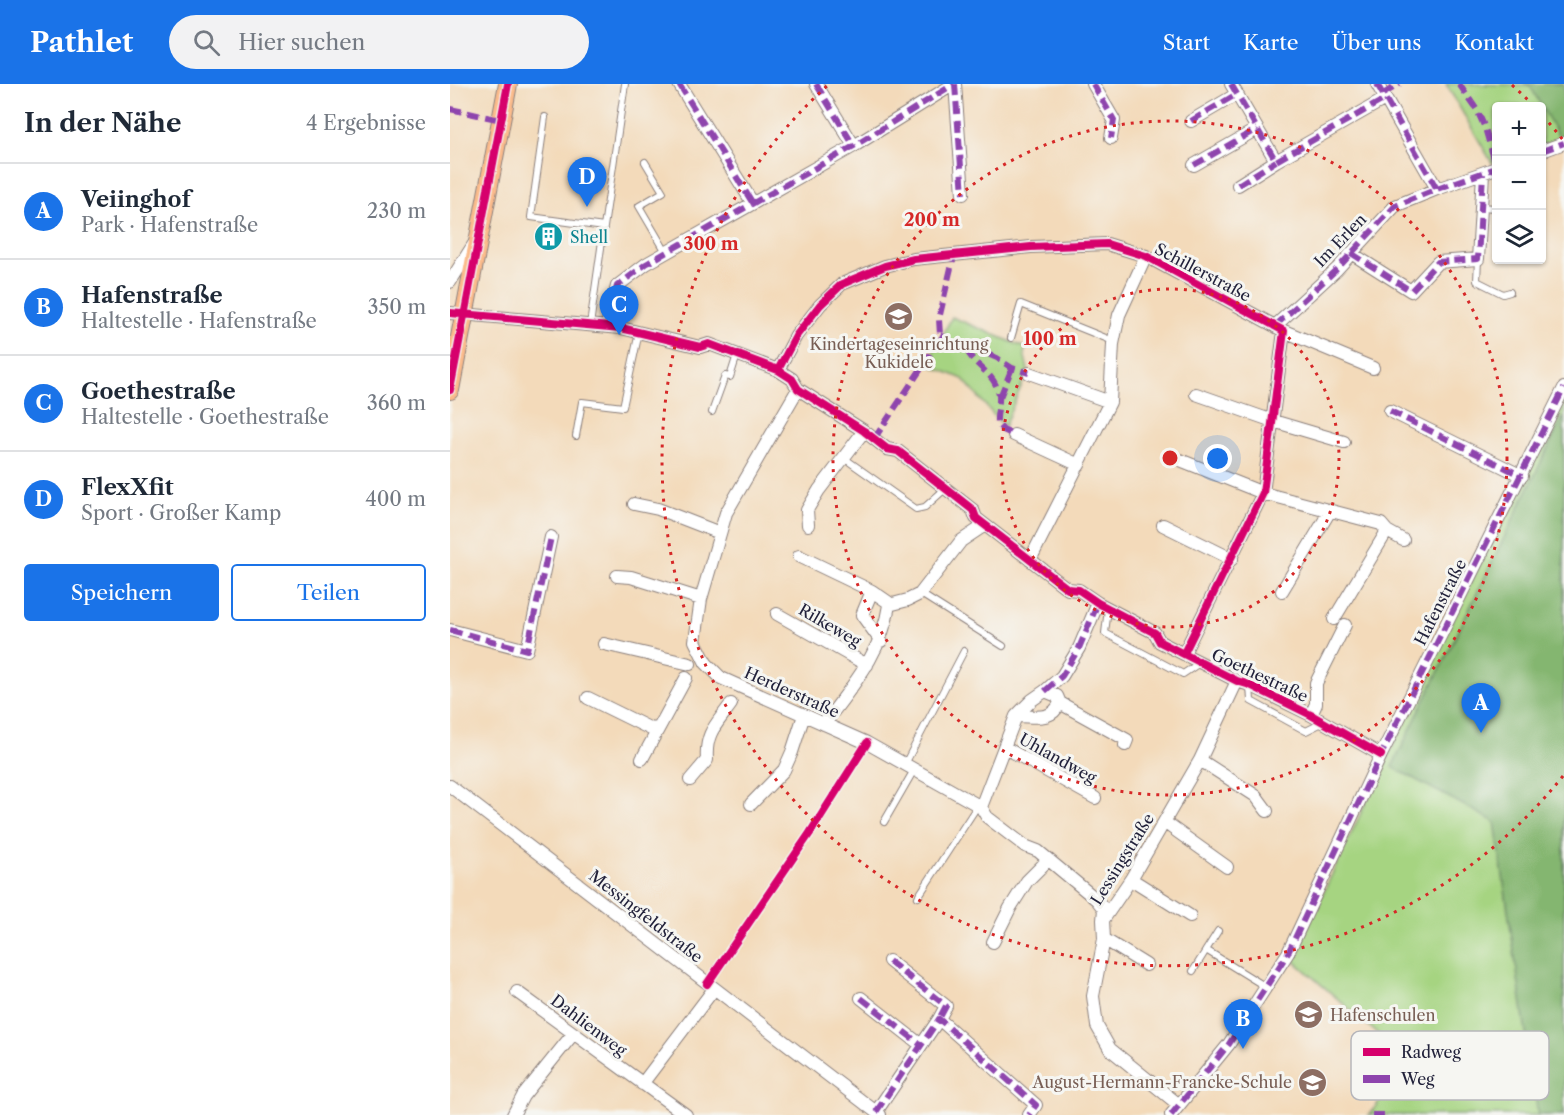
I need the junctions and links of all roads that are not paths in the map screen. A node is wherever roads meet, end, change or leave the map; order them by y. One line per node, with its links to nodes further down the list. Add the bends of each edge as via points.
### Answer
1 (508, 84): 29 (main road)
2 (625, 84): 28 (lane)
3 (679, 84): 25 (street)
4 (816, 84): 15 (street)
5 (954, 84): 15 (street); 24 (street)
6 (1093, 84): 13 (street, via 1114,120)
7 (1377, 84): 9 (street)
8 (1234, 89): 11 (street); 12 (street)
9 (1385, 99): 17 (street); 23 (street)
10 (545, 117): 28 (lane, via 531,217)
11 (1191, 121)
12 (1257, 129): 17 (street); 19 (street)
13 (1111, 138)
14 (1564, 143): 16 (street)
15 (854, 146): 25 (street)
16 (1546, 150)
17 (1276, 161): 22 (street)
18 (645, 162): 30 (lane, via 663,192 639,206)
19 (1194, 165)
20 (1492, 170): 21 (street, Im Erlen)
21 (1483, 174): 23 (street, Im Erlen); 26 (street)
22 (1238, 185)
23 (1437, 189): 31 (street, Im Erlen, via 1395,206)
24 (963, 194)
25 (752, 202): 30 (street)
26 (1480, 207): 27 (lane); 33 (street)
27 (1492, 208)
28 (604, 227): 37 (lane)
29 (480, 235): 34 (street); 36 (main road)
30 (666, 252): 38 (street, via 617,286)
31 (1351, 253): 33 (street, via 1411,291 1438,262); 39 (street, Im Erlen)
32 (1146, 256): 39 (street, Schillerstraße); 42 (street, via 1119,315); 45 (street, Schillerstraße, via 1107,244 1031,247 914,259 885,266 842,284 820,305 796,336)
33 (1478, 258): 35 (lane, via 1477,281 1503,294)
34 (450, 282)
35 (1510, 292)
36 (458, 314): 37 (street, Goethestraße); 49 (main road)
37 (590, 325): 38 (street, Goethestraße)
38 (607, 326): 40 (street, Goethestraße)
39 (1280, 328): 44 (street, Schillerstraße); 54 (street)
40 (639, 331): 43 (street, Goethestraße, via 700,347 709,344); 57 (lane, via 623,407 582,402)
41 (1011, 338): 42 (lane, via 1021,304)
42 (1114, 342): 51 (street)
43 (737, 355): 45 (street, Goethestraße); 53 (lane)
44 (1373, 368)
45 (778, 370): 48 (street, Goethestraße, via 792,379)
46 (1029, 374): 51 (street)
47 (1564, 388): 62 (street, Hafenstraße)
48 (798, 389): 55 (street, Goethestraße); 71 (street, Herderstraße, via 726,513)
49 (450, 390)
50 (1196, 394): 54 (street)
51 (1110, 402): 61 (street)
52 (1390, 411): 62 (street)
53 (712, 412)
54 (1274, 421): 58 (street); 64 (street)
55 (864, 431): 59 (street); 63 (street, Goethestraße)
56 (1014, 435): 61 (street)
57 (576, 436)
58 (1344, 442)
59 (843, 458): 63 (lane, via 916,509 925,507); 67 (street, via 807,510)
60 (1180, 460): 64 (street)
61 (1079, 465): 76 (street)
62 (1522, 476): 109 (street, Hafenstraße)
63 (946, 488): 68 (street, Goethestraße)
64 (1263, 493): 66 (street); 75 (street)
65 (634, 504): 71 (street)
66 (1330, 511): 70 (street, via 1381,524); 79 (street)
67 (808, 525)
68 (985, 525): 76 (street, Goethestraße); 80 (street, via 961,541)
69 (1163, 525): 75 (street)
70 (1387, 531): 73 (street); 102 (street, Goethestraße, via 1340,622 1316,683 1316,704)
71 (720, 532): 81 (street, Herderstraße)
72 (551, 537): 85 (street, via 527,650)
73 (1404, 540)
74 (799, 556): 78 (street)
75 (1232, 559): 90 (street)
76 (1030, 560): 83 (street, Goethestraße, via 1068,589)
77 (617, 576): 81 (street)
78 (872, 591): 82 (street); 86 (street, via 862,615)
79 (1282, 591)
80 (920, 594): 82 (street); 88 (lane)
81 (701, 599): 101 (street, Herderstraße, via 695,641 706,663 721,678)
82 (889, 606): 86 (street)
83 (1103, 606): 90 (street, Goethestraße); 92 (lane, via 1105,633 1183,674); 97 (street, via 1062,676)
84 (777, 614): 93 (street, Rilkeweg)
85 (450, 630)
86 (881, 641): 93 (street)
87 (604, 644): 91 (street)
88 (1003, 646)
89 (964, 651): 112 (lane)
90 (1184, 653): 92 (street, Goethestraße)
91 (690, 663)
92 (1201, 663): 95 (street, Goethestraße)
93 (867, 665): 105 (street)
94 (686, 678): 106 (street)
95 (1237, 681): 96 (street, Goethestraße); 111 (street, Lessingstraße)
96 (1250, 685): 102 (street, Goethestraße); 104 (lane, via 1251,702 1306,731)
97 (1045, 691): 99 (street, via 1057,696); 103 (street)
98 (588, 698): 106 (street, via 651,729)
99 (1060, 703): 103 (street, via 1050,716); 107 (street, via 1127,740)
100 (731, 704): 113 (street, via 711,732 706,760)
101 (804, 715): 105 (street, Herderstraße); 116 (street, via 784,770)
102 (1311, 715): 104 (street, Goethestraße)
103 (1016, 716): 108 (street)
104 (1324, 722): 109 (street, Goethestraße)
105 (824, 724): 112 (street, Herderstraße)
106 (658, 728): 110 (street)
107 (1125, 745)
108 (1004, 747): 115 (street, Uhlandweg); 117 (street)
109 (1382, 755): 134 (street, Hafenstraße, via 1288,953)
110 (642, 759)
111 (1200, 760): 118 (street, via 1256,796); 120 (street, Lessingstraße)
112 (910, 767): 117 (street, Herderstraße); 119 (lane)
113 (690, 780)
114 (450, 786): 135 (street, Messingfeldstraße)
115 (1095, 798)
116 (751, 804)
117 (980, 806): 121 (street, Herderstraße, via 987,817); 124 (lane)
118 (1267, 812)
119 (884, 822)
120 (1164, 822): 122 (street); 123 (street, Lessingstraße)
121 (1048, 860): 126 (street, Herderstraße, via 1096,900 1104,909); 129 (street, via 1027,881)
122 (1227, 867)
123 (1131, 879): 125 (street); 126 (street, Lessingstraße)
124 (918, 897)
125 (1190, 916)
126 (1103, 920): 128 (street, Lessingstraße)
127 (1218, 931): 130 (lane)
128 (1104, 939): 132 (street); 142 (street, Lessingstraße, via 1093,996 1097,1026 1110,1049)
129 (993, 942)
130 (1206, 950): 133 (lane); 134 (lane)
131 (889, 961): 138 (street, via 946,1006)
132 (1146, 965)
133 (1193, 971)
134 (1266, 987): 142 (street, Hafenstraße, via 1229,1044)
135 (714, 989): 141 (street); 143 (street, Messingfeldstraße)
136 (517, 992): 139 (street, Dahlienweg)
137 (861, 998): 140 (street)
138 (939, 1019): 140 (street); 146 (street, via 1036,1105)
139 (573, 1034): 141 (street, Dahlienweg); 144 (street, via 523,1096)
140 (921, 1045): 143 (street)
141 (642, 1084): 145 (street, Dahlienweg)
142 (1179, 1105): 147 (street, Hafenstraße)
143 (878, 1113)
144 (513, 1115)
145 (686, 1115)
146 (1029, 1115)
147 (1171, 1115)

